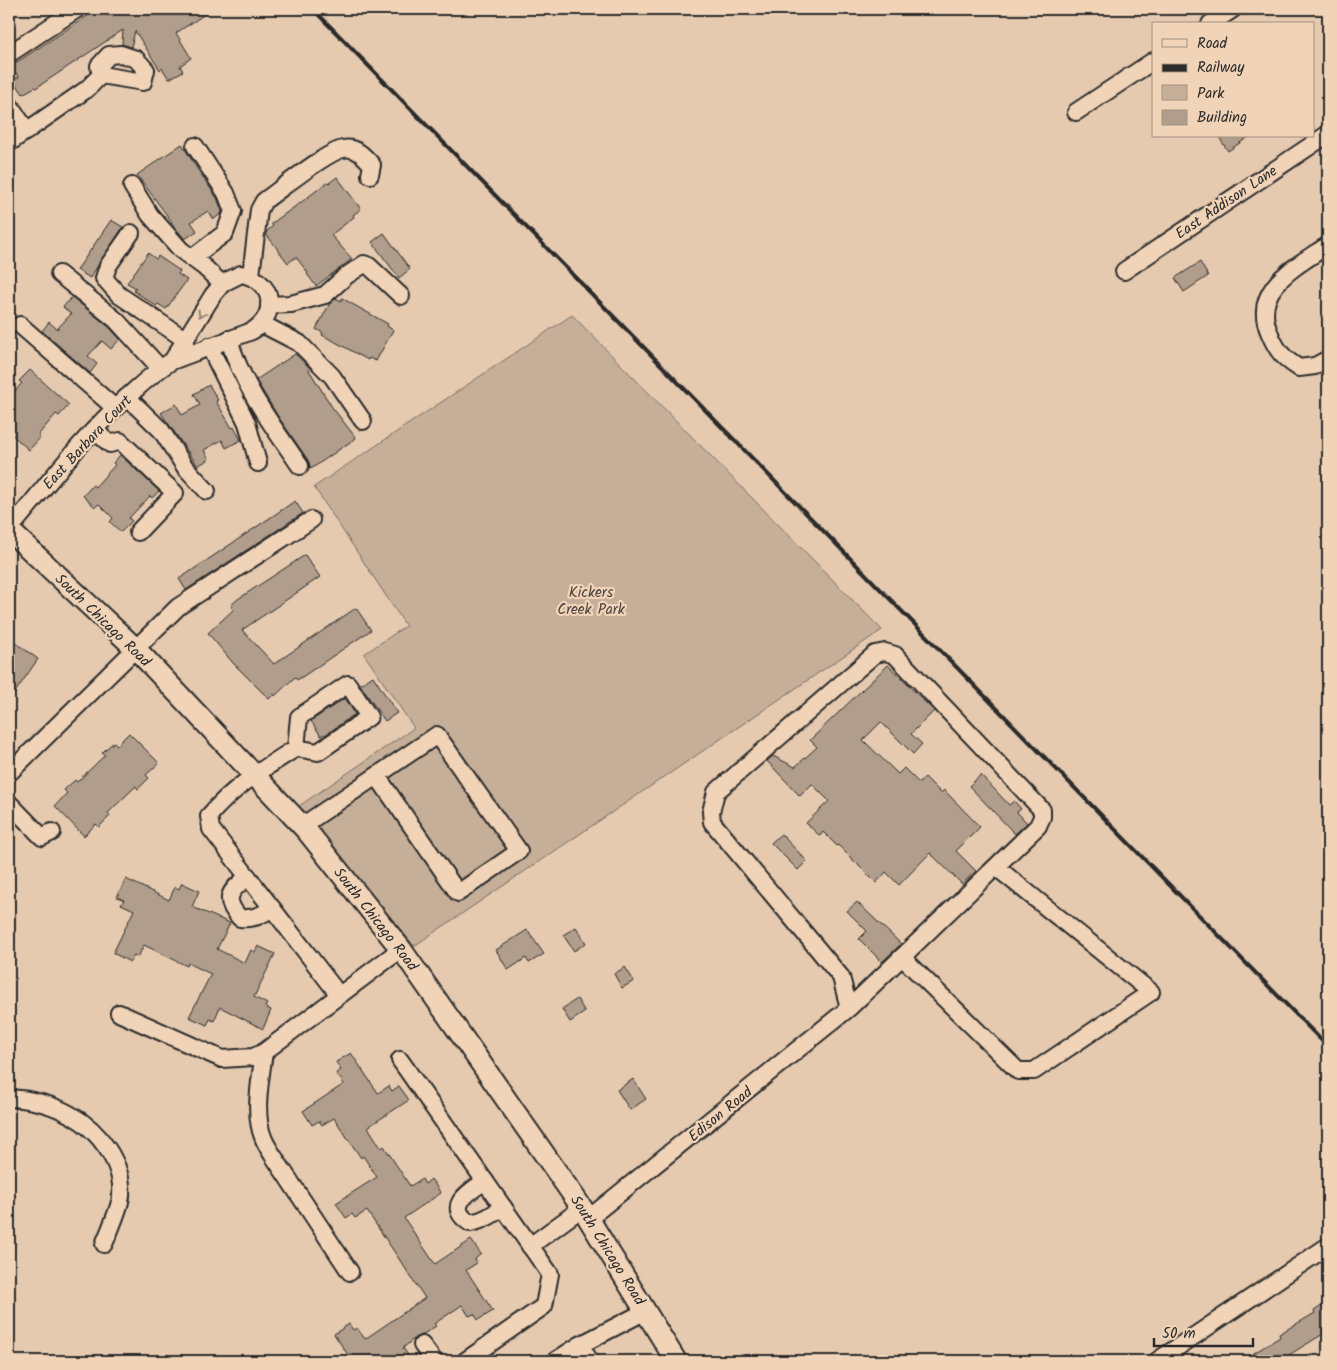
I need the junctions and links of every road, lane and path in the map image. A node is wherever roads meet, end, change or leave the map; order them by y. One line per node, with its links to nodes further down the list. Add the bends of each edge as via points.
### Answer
1 (77, 9): 4 (street)
2 (1233, 9): 3 (street)
3 (1213, 22)
4 (9, 54)
5 (1152, 62): 8 (street)
6 (101, 75): 9 (street, via 87,89)
7 (9, 104): 9 (street)
8 (1076, 112)
9 (27, 131): 11 (street)
10 (1328, 134): 18 (street, East Addison Lane)
11 (9, 143)
12 (195, 146): 17 (street, via 226,193 233,211 225,233)
13 (370, 175): 20 (street, via 372,165 363,154 342,149 264,202 259,210)
14 (132, 186): 17 (street, via 150,215)
15 (131, 233): 27 (street, via 108,266 104,278 119,295)
16 (1328, 245): 29 (street, via 1276,283 1267,296 1265,324 1276,348 1299,368 1314,366)
17 (192, 258): 21 (street)
18 (1124, 271)
19 (59, 274): 30 (street)
20 (251, 276): 21 (street, via 241,274); 23 (street, via 265,287)
21 (222, 284): 27 (street, East Barbara Court, one-way to 27)
22 (401, 296): 23 (street, via 364,264 325,295 291,304)
23 (270, 305): 24 (street)
24 (262, 324): 26 (street, East Barbara Court); 32 (street, via 299,342 332,376)
25 (20, 325): 31 (street)
26 (229, 339): 28 (street, East Barbara Court); 35 (street, via 250,391)
27 (186, 340): 30 (street, East Barbara Court)
28 (209, 346): 30 (street, East Barbara Court); 34 (street, via 246,423)
29 (1328, 359)
30 (166, 365): 31 (street, East Barbara Court)
31 (121, 403): 33 (street, East Barbara Court); 36 (street, via 161,430 185,467)
32 (363, 421)
33 (94, 430): 38 (street, East Barbara Court); 39 (street, via 110,444 120,441 175,492)
34 (258, 463)
35 (300, 466)
36 (207, 491)
37 (311, 520): 40 (street, via 178,607)
38 (9, 530): 40 (main road, South Chicago Road)
39 (138, 532)
40 (136, 649): 42 (street); 43 (main road, South Chicago Road)
41 (296, 748): 41 (street, via 299,717 348,684 369,717 318,752); 43 (street)
42 (9, 773)
43 (254, 774): 46 (main road, South Chicago Road); 49 (street, via 209,816 211,829)
44 (377, 776): 44 (street, via 437,735 520,851 458,893); 46 (street)
45 (9, 804): 47 (street, via 42,837)
46 (302, 826): 51 (main road, South Chicago Road)
47 (52, 832)
48 (996, 867): 52 (street, Edison Road); 52 (street, via 1151,992 1034,1071 1018,1072); 54 (street, Edison Road, via 1038,826 1042,810 895,655 885,652 875,654 716,792 712,822 840,977)
49 (248, 877): 50 (street); 50 (street, via 234,887 230,897 232,910 240,918 251,918)
50 (272, 908): 53 (street)
51 (401, 949): 53 (street); 61 (main road, South Chicago Road)
52 (902, 957): 54 (street, Edison Road)
53 (339, 995): 56 (street)
54 (849, 1008): 61 (street, Edison Road)
55 (119, 1013): 56 (street, via 222,1059 252,1057)
56 (264, 1052): 65 (street, via 258,1114 262,1136)
57 (400, 1060): 59 (street)
58 (9, 1098): 62 (street, via 31,1099 72,1115 106,1145 118,1171 121,1197)
59 (485, 1181): 60 (street); 60 (street, via 462,1198 459,1212 463,1219 470,1223 478,1222)
60 (503, 1207): 63 (street)
61 (586, 1213): 63 (street, Edison Road); 66 (main road, South Chicago Road)
62 (104, 1244)
63 (530, 1246): 70 (street, via 550,1274 544,1306)
64 (1328, 1246): 74 (street)
65 (350, 1272)
66 (646, 1311): 68 (street); 73 (main road, South Chicago Road)
67 (422, 1345): 69 (street)
68 (580, 1345): 71 (street); 72 (street)
69 (434, 1361)
70 (465, 1361)
71 (555, 1361)
72 (590, 1361)
73 (676, 1361)
74 (1157, 1361)

